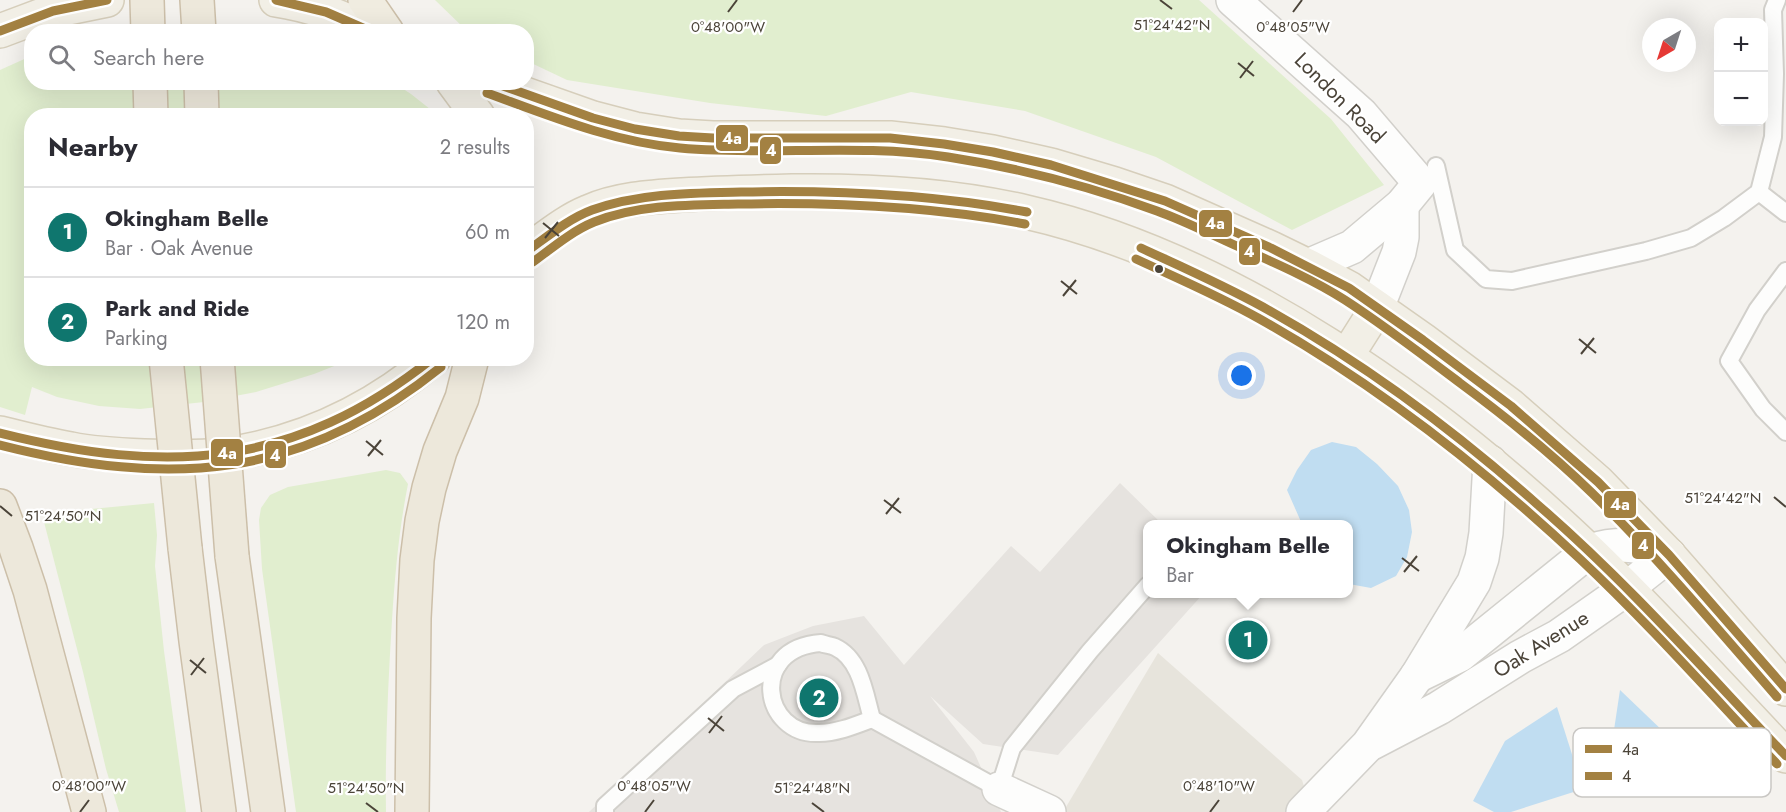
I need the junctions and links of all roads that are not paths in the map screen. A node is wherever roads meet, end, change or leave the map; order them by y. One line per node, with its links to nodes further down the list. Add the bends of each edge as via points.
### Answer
1 (107, 0): 12 (main road, via 53,11)
2 (147, 0): 8 (highway)
3 (197, 0): 9 (highway)
4 (276, 0): 10 (main road)
5 (365, 0): 11 (highway)
6 (1233, 0): 22 (street, London Road, via 1361,114 1420,183)
7 (1777, 0): 21 (lane, via 1773,10 1773,137)
8 (148, 24)
9 (198, 24)
10 (356, 24)
11 (382, 24)
12 (0, 31)
13 (150, 90): 17 (highway)
14 (201, 90): 18 (highway)
15 (459, 90): 19 (main road)
16 (511, 90): 25 (main road, via 593,118 679,136 890,138 993,152 1062,168 1165,201)
17 (151, 108)
18 (202, 108)
19 (472, 108)
20 (1436, 166): 21 (lane, via 1455,250 1486,279 1495,280 1523,279 1690,238)
21 (1759, 192): 23 (lane)
22 (1402, 205): 25 (street, London Road, via 1352,247); 27 (street, via 1399,252)
23 (1786, 213)
24 (534, 246): 28 (main road, via 586,212 640,198 822,191 961,200 1069,223 1142,249 1239,293)
25 (1308, 266): 27 (main road)
26 (1786, 271): 33 (lane, via 1757,310 1729,361 1763,409)
27 (1377, 308): 28 (main road); 38 (main road, via 1511,406 1598,482)
28 (1346, 357): 35 (main road)
29 (167, 366): 52 (highway, bridge, via 197,652)
30 (218, 366): 53 (highway, bridge, via 232,556)
31 (424, 366): 34 (main road, via 348,417 280,442 222,455 101,453)
32 (469, 366): 54 (highway, via 462,398 440,451 422,520 414,618)
33 (1786, 432)
34 (0, 433)
35 (1490, 462): 37 (main road); 42 (street, Oak Avenue, via 1486,533 1474,582)
36 (0, 506): 51 (highway, via 30,590)
37 (1589, 551): 38 (street, Oak Avenue, via 1624,544); 39 (main road); 42 (street, Oak Avenue, via 1460,655)
38 (1670, 555): 39 (street, Oak Avenue); 43 (main road)
39 (1626, 589): 45 (main road); 47 (street, Oak Avenue, via 1559,636 1439,708)
40 (1143, 591): 49 (lane, via 1012,748)
41 (778, 665): 44 (lane, via 792,650 806,644 836,648 857,668); 44 (lane, via 771,687 773,702 791,726 819,734); 55 (lane, via 733,689 605,806)
42 (1417, 676): 47 (street, Oak Avenue)
43 (1786, 689)
44 (872, 719): 49 (lane)
45 (1759, 728)
46 (1771, 740): 48 (main road)
47 (1368, 745): 56 (street, Oak Avenue)
48 (1786, 756)
49 (999, 789): 50 (street)
50 (1035, 809)
51 (89, 812)
52 (219, 812)
53 (268, 812)
54 (411, 812)
55 (605, 812)
56 (1303, 812)

